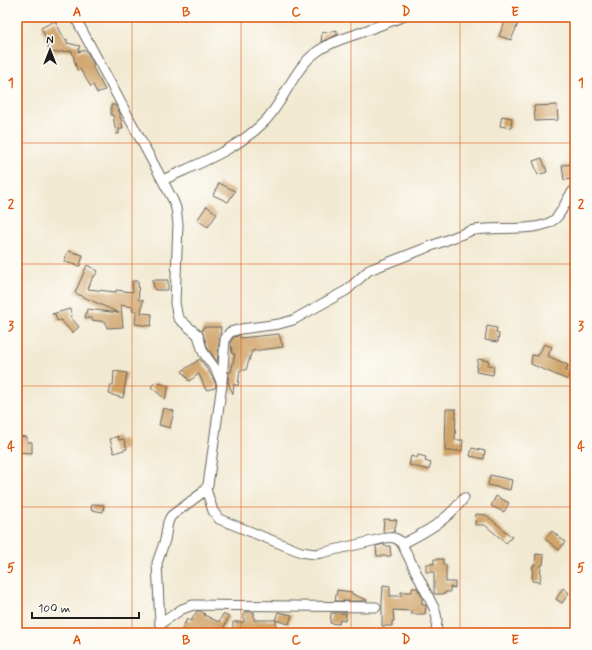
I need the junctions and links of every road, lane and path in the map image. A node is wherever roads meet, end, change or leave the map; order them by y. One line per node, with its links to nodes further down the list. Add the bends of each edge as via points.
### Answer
1 (75, 17): 3 (street)
2 (402, 17): 3 (street, via 335,42 317,52 294,77 263,124 236,144)
3 (163, 180): 5 (street, via 178,216 176,315 198,335 203,352)
4 (575, 189): 5 (street, via 559,215 545,225 470,231 369,270 347,290 293,320 230,332 225,339)
5 (222, 384): 6 (street)
6 (206, 489): 8 (street, via 219,519 301,552 321,553 390,537 397,538); 10 (street, via 176,512 168,522 166,540 157,564)
7 (464, 498): 8 (street, via 441,522)
8 (402, 544): 11 (street, via 435,610)
9 (376, 607): 10 (street, via 193,605 182,608)
10 (161, 628)
11 (436, 633)

